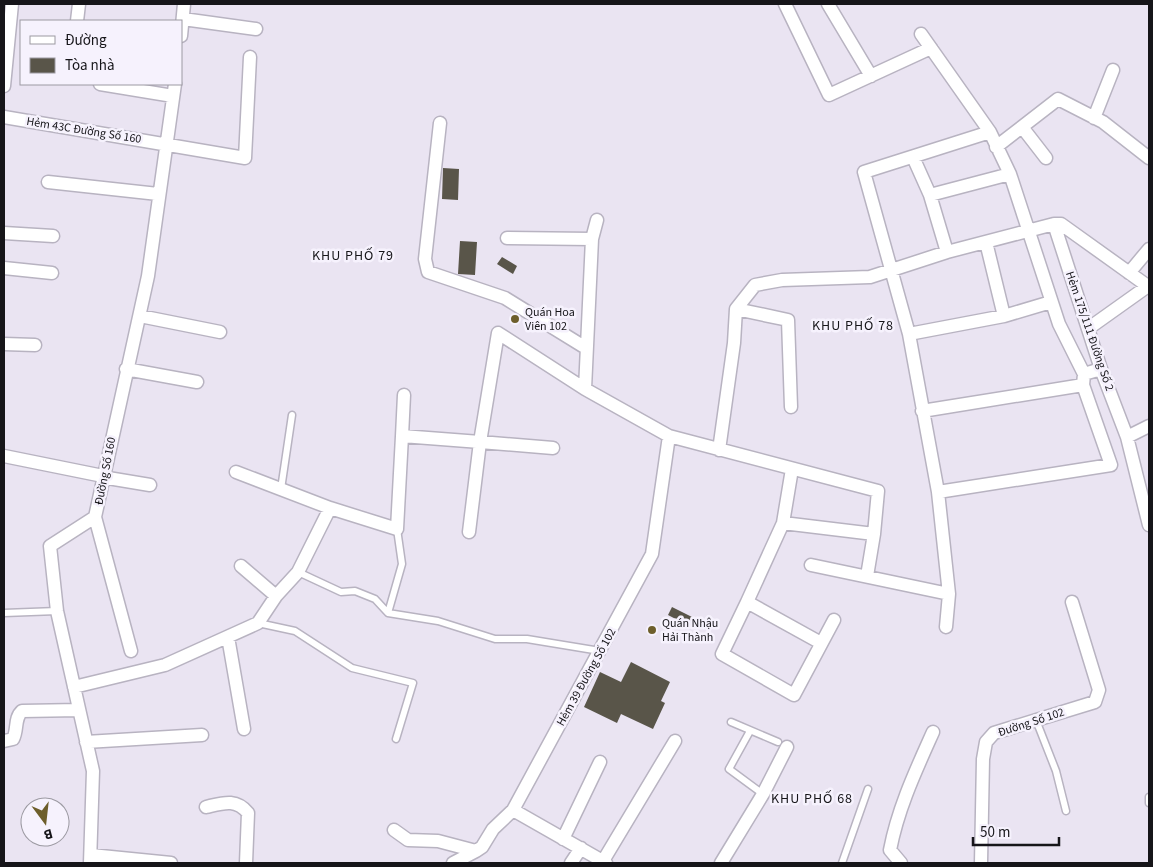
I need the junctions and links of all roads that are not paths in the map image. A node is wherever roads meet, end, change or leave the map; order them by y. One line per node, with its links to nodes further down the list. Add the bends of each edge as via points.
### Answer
1 (12, 4): 8 (street)
2 (79, 4): 7 (street)
3 (184, 4): 6 (street)
4 (785, 4): 15 (street, via 829,95)
5 (828, 4): 15 (street)
6 (183, 19): 9 (street); 10 (street)
7 (77, 20)
8 (16, 28): 17 (street)
9 (182, 28)
10 (256, 29)
11 (921, 34): 12 (street)
12 (931, 48): 15 (street); 23 (street)
13 (250, 58): 24 (street, Hẻm 43C Đường Số 160, via 245,158)
14 (1112, 70): 20 (street)
15 (871, 76)
16 (112, 85): 18 (street)
17 (4, 86)
18 (174, 90): 24 (street, Đường Số 160)
19 (4, 117): 24 (street, Hẻm 43C Đường Số 160)
20 (1094, 118): 22 (street, via 1058,100); 28 (street)
21 (440, 123): 57 (street, via 424,259 428,272 505,298)
22 (1022, 127): 25 (street); 27 (street)
23 (990, 132): 25 (street); 26 (street)
24 (165, 143): 31 (street, Đường Số 160)
25 (996, 147): 29 (street)
26 (912, 157): 32 (street); 44 (street, via 864,172)
27 (1046, 158)
28 (1149, 158)
29 (1010, 174): 32 (street); 35 (street)
30 (48, 182): 31 (street)
31 (158, 194): 50 (street, Đường Số 160)
32 (930, 195): 42 (street)
33 (597, 220): 39 (street)
34 (1052, 224): 35 (street); 46 (street, via 1061,224); 52 (street, Hẻm 175/111 Đường Số 2)
35 (1027, 231): 40 (street); 48 (street)
36 (4, 233): 37 (street)
37 (53, 236)
38 (507, 238): 39 (street)
39 (592, 240): 57 (street)
40 (986, 242): 42 (street); 51 (street)
41 (1149, 249): 46 (street)
42 (947, 252): 44 (street)
43 (4, 268): 45 (street)
44 (892, 268): 49 (street, via 870,277 782,280 755,285); 54 (street)
45 (52, 272)
46 (1129, 273): 47 (street)
47 (1149, 286): 52 (street)
48 (1051, 302): 51 (street); 60 (street)
49 (736, 309): 64 (street, via 788,320); 73 (street)
50 (140, 316): 53 (street); 58 (street, Đường Số 160)
51 (1004, 316): 54 (street)
52 (1089, 328): 59 (street, Hẻm 175/111 Đường Số 2)
53 (220, 332)
54 (909, 334): 65 (street)
55 (4, 344): 56 (street)
56 (34, 345)
57 (586, 348): 62 (street)
58 (126, 369): 61 (street); 77 (street, Đường Số 160)
59 (1101, 369): 60 (street); 70 (street, Hẻm 175/111 Đường Số 2)
60 (1084, 379): 65 (street); 80 (street, via 1111,465)
61 (197, 382)
62 (585, 389): 69 (street); 71 (street, via 498,333)
63 (404, 395): 68 (street)
64 (791, 408)
65 (922, 412): 80 (street)
66 (292, 415): 79 (lane)
67 (1149, 426): 70 (street)
68 (402, 436): 71 (street); 85 (street)
69 (669, 436): 73 (street); 105 (street, Hẻm 39 Đường Số 102, via 652,554)
70 (1127, 437): 84 (street, Hẻm 175/111 Đường Số 2)
71 (480, 442): 72 (street); 86 (street)
72 (553, 448)
73 (720, 450): 75 (street)
74 (4, 456): 77 (street)
75 (792, 469): 83 (street); 87 (street, via 878,491)
76 (236, 472): 79 (street)
77 (103, 477): 78 (street); 82 (street, Đường Số 160)
78 (150, 485)
79 (281, 489): 81 (street)
80 (938, 492): 92 (street)
81 (330, 508): 85 (street); 90 (street)
82 (96, 517): 96 (street, Đường Số 160, via 50,546); 104 (street)
83 (783, 523): 87 (street); 94 (street)
84 (1149, 525)
85 (396, 529): 98 (lane, via 402,564)
86 (469, 532)
87 (874, 534): 91 (street)
88 (811, 565): 91 (street)
89 (241, 566): 93 (street)
90 (298, 572): 93 (street); 98 (lane, via 341,592 355,591 375,599)
91 (867, 576): 92 (street)
92 (948, 594): 101 (street)
93 (276, 596): 100 (street)
94 (747, 602): 103 (street); 103 (street, via 722,654 794,696)
95 (1072, 602): 108 (street, Đường Số 102, via 1099,690 1094,702)
96 (57, 611): 97 (lane); 106 (street, Đường Số 160)
97 (4, 613)
98 (388, 613): 105 (lane, via 438,621 495,639 527,639)
99 (834, 620): 103 (street)
100 (258, 623): 102 (street); 114 (lane, via 295,631 352,668 413,683)
101 (946, 626)
102 (228, 637): 106 (street, via 165,665); 110 (street)
103 (821, 643)
104 (131, 651)
105 (601, 651): 125 (street, Hẻm 39 Đường Số 102)
106 (74, 687): 107 (street, Đường Số 160)
107 (79, 710): 116 (street, via 22,711 15,736); 117 (street, Đường Số 160)
108 (1036, 720): 126 (lane, via 1056,771); 140 (street, Đường Số 102, via 994,733 986,742)
109 (731, 722): 111 (lane)
110 (244, 729)
111 (750, 730): 118 (lane); 121 (lane, via 729,768)
112 (933, 732): 139 (street, via 894,827 890,850)
113 (202, 734): 117 (street)
114 (396, 739)
115 (674, 741): 132 (street)
116 (4, 742)
117 (86, 742): 131 (street, Đường Số 160, via 92,771)
118 (782, 745): 121 (street)
119 (600, 762): 128 (street)
120 (868, 789): 138 (lane)
121 (763, 794): 137 (street)
122 (1149, 797): 123 (lane)
123 (1149, 803)
124 (206, 807): 134 (street, via 232,801 248,813)
125 (513, 810): 128 (street); 130 (street, Hẻm 39 Đường Số 102)
126 (1066, 811)
127 (394, 830): 130 (street, via 408,840 438,841)
128 (562, 839): 129 (street)
129 (581, 848): 132 (street); 136 (street)
130 (476, 851): 135 (street)
131 (90, 859): 133 (street)
132 (604, 862)
133 (171, 863)
134 (246, 863)
135 (453, 863)
136 (571, 863)
137 (721, 863)
138 (842, 863)
139 (901, 863)
140 (981, 863)

